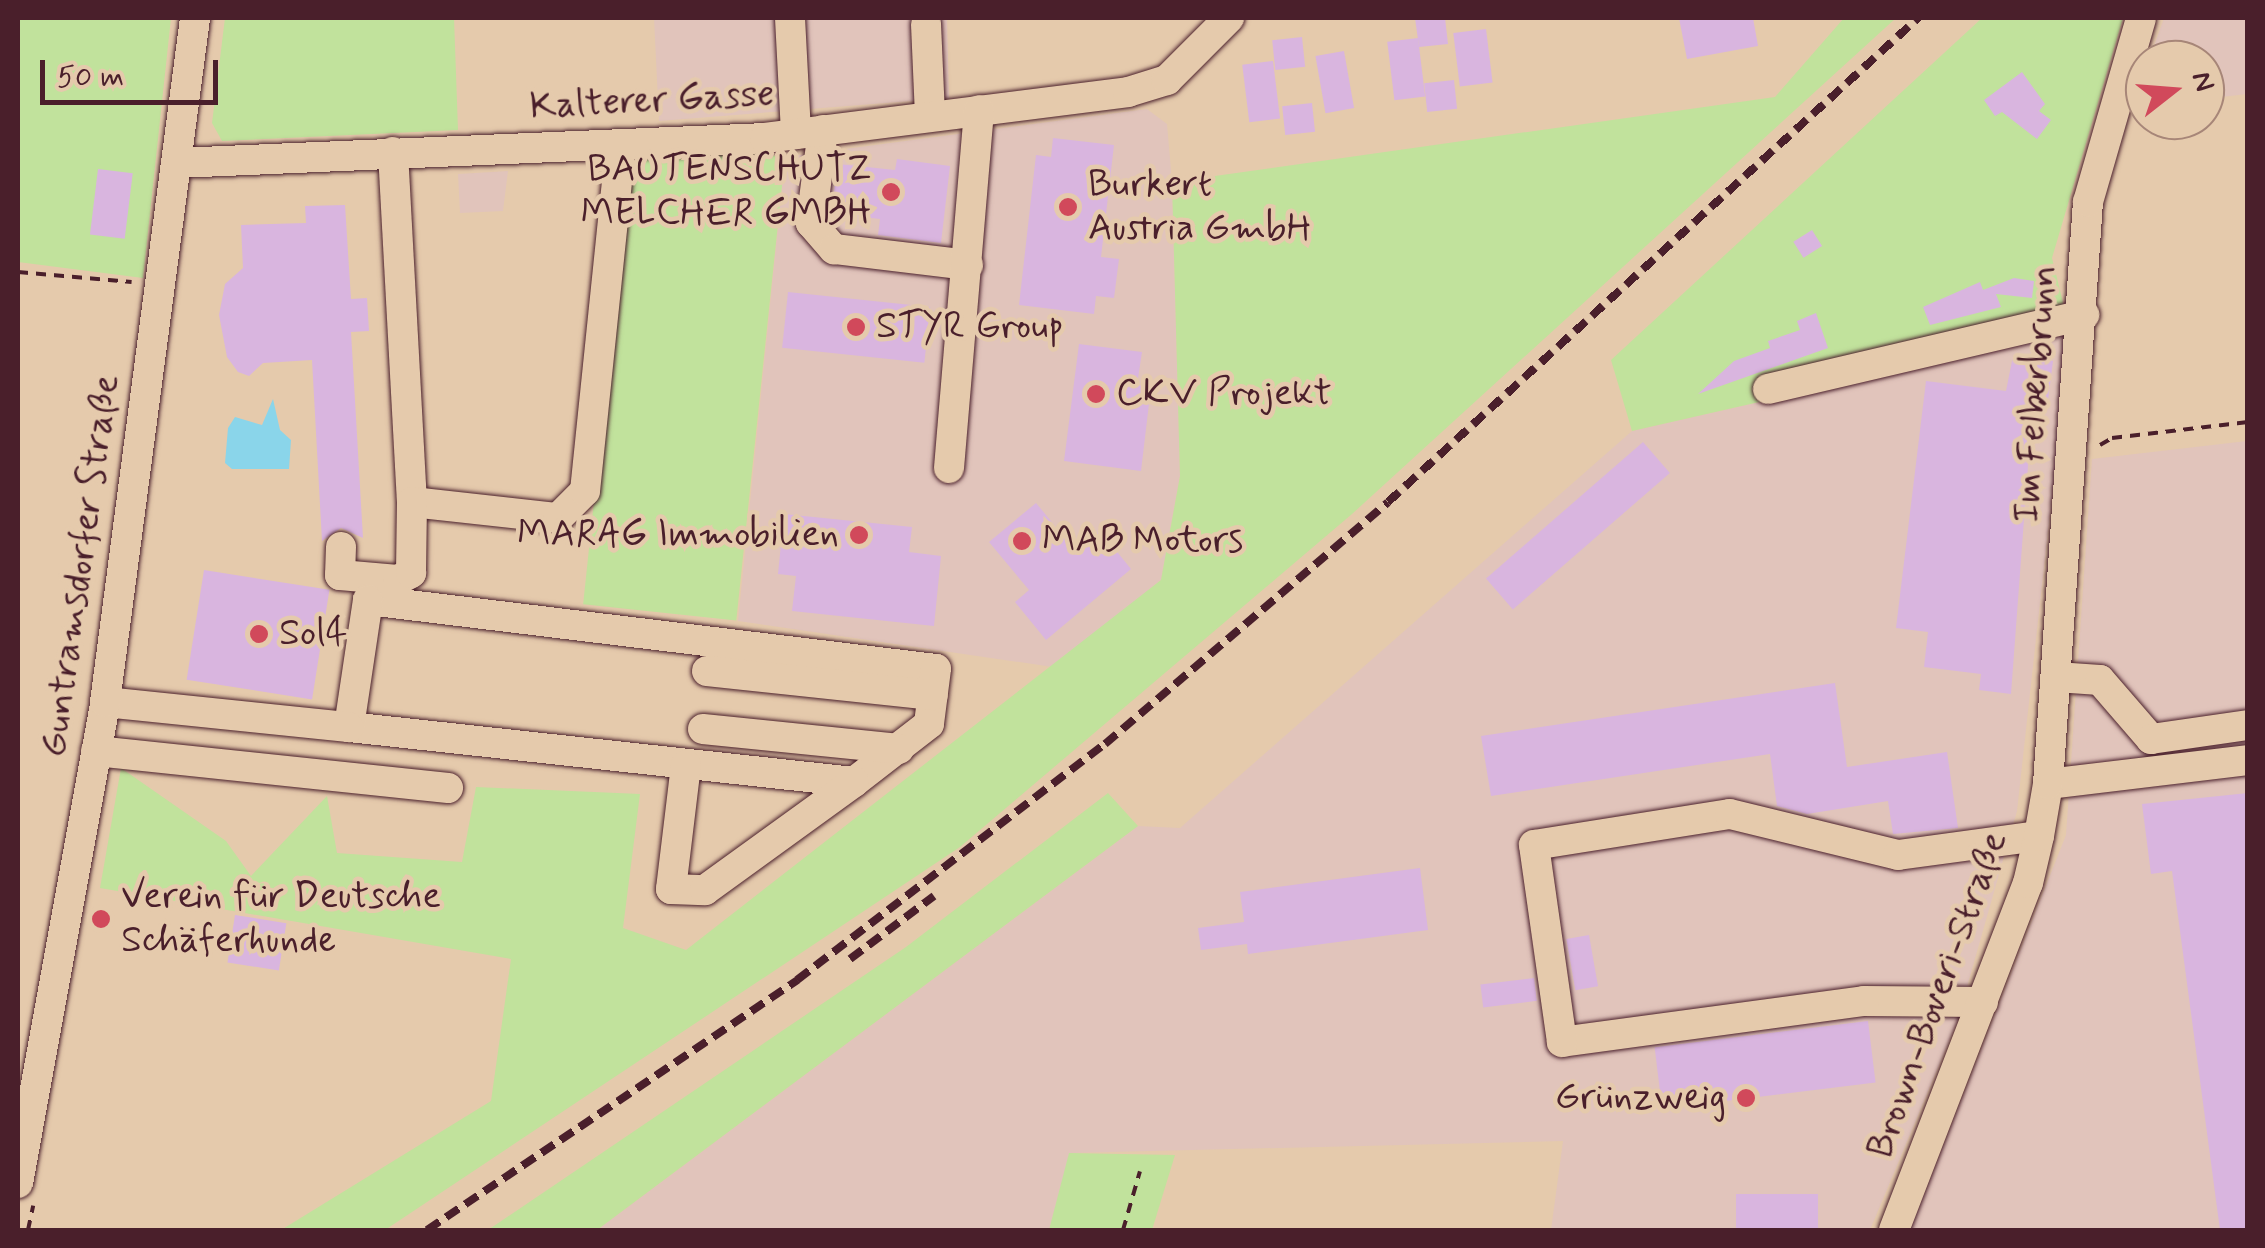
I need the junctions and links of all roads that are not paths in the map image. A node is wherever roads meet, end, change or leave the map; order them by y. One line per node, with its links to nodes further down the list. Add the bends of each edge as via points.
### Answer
1 (196, 18): 11 (street, Guntramsdorfer Straße)
2 (790, 18): 8 (street)
3 (2141, 18): 13 (street, Im Felberbrunn, via 2088,202)
4 (926, 24): 7 (street)
5 (1222, 25): 6 (street, Kalterer Gasse, via 1167,80 1128,92)
6 (979, 110): 7 (street, Kalterer Gasse); 12 (street)
7 (930, 116): 8 (street, Kalterer Gasse)
8 (810, 132): 9 (street, Kalterer Gasse); 12 (street, via 811,223 834,250)
9 (621, 144): 10 (street, Kalterer Gasse, via 476,135); 16 (street, via 585,491 558,518)
10 (393, 152): 11 (street, Kalterer Gasse); 16 (street)
11 (178, 162): 21 (street, Guntramsdorfer Straße)
12 (968, 265): 15 (street)
13 (2084, 315): 14 (street); 19 (street, Im Felberbrunn)
14 (1768, 389)
15 (949, 468)
16 (412, 502): 17 (street, via 411,573 398,580 340,575)
17 (341, 548)
18 (706, 670): 20 (street)
19 (2056, 677): 22 (street, via 2100,680 2151,738); 30 (street, Im Felberbrunn)
20 (932, 694): 23 (street, via 936,669 368,600); 25 (street, via 929,724)
21 (104, 702): 23 (street); 26 (street, Guntramsdorfer Straße)
22 (2248, 726)
23 (349, 727): 28 (street)
24 (703, 730): 25 (street)
25 (899, 749): 29 (street)
26 (96, 750): 31 (street); 34 (street, Guntramsdorfer Straße)
27 (2248, 760): 30 (street)
28 (686, 765): 29 (street); 29 (street, via 670,890 706,890)
29 (854, 782)
30 (2048, 784): 32 (street, Brown-Boveri-Straße)
31 (448, 788)
32 (2039, 836): 33 (street, Brown-Boveri-Straße); 33 (street, via 1898,855 1730,814 1534,844 1562,1042 1864,1001)
33 (1983, 1002): 35 (street, Brown-Boveri-Straße)
34 (18, 1182)
35 (1894, 1230)

